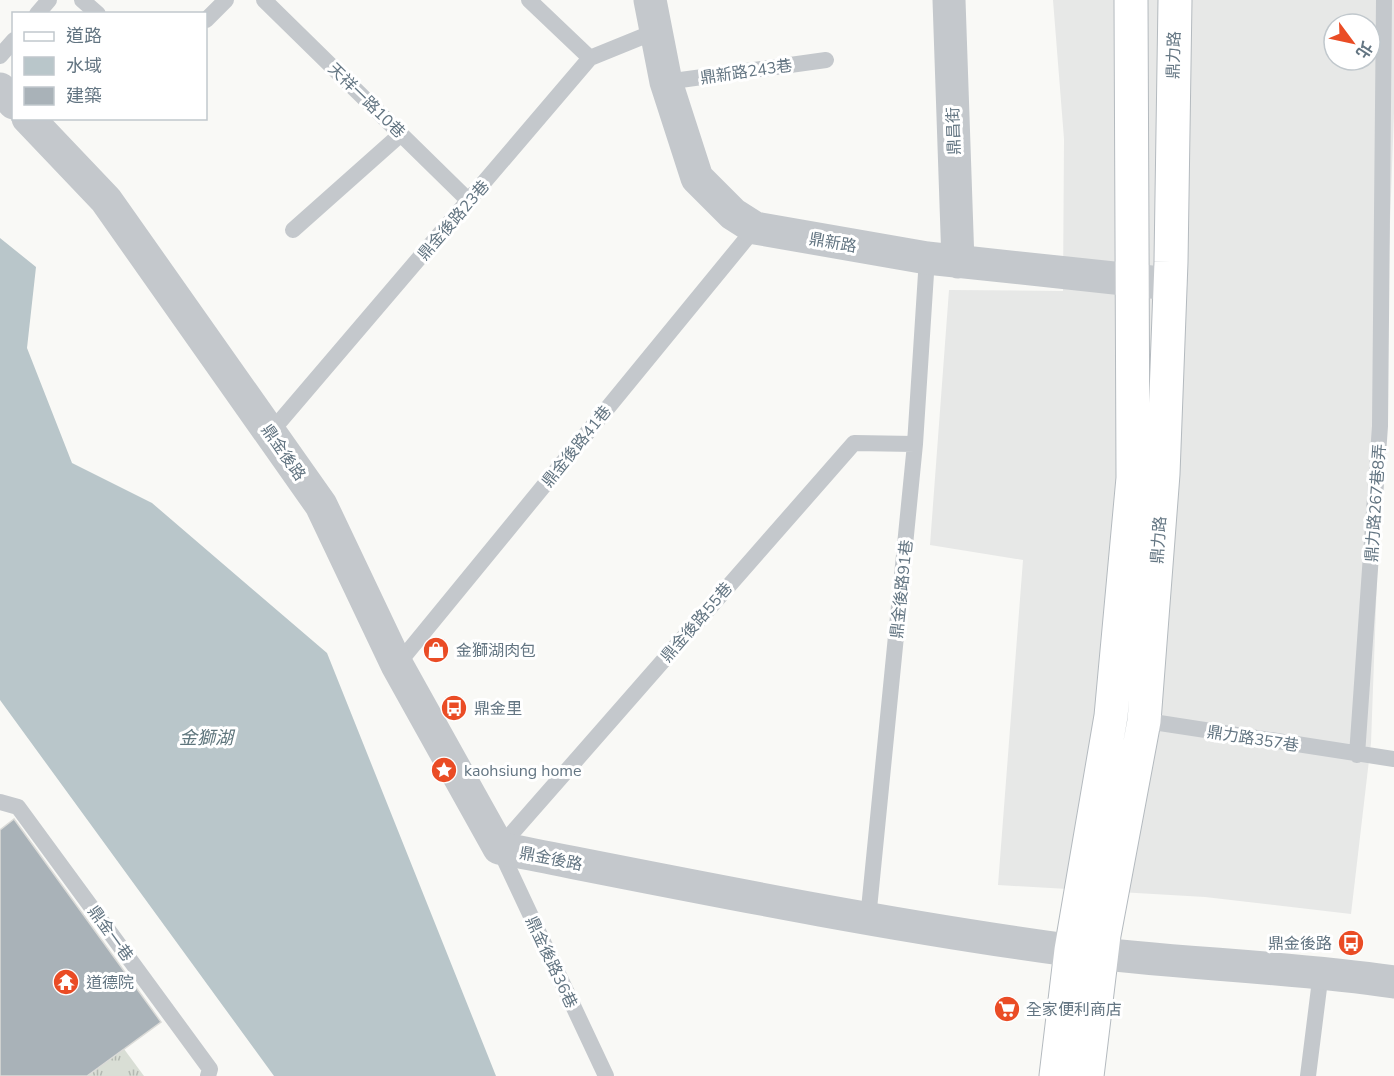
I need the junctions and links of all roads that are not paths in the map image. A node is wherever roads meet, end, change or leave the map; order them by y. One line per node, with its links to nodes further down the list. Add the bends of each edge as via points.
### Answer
1 (49, 0): 11 (lane)
2 (82, 0): 12 (lane)
3 (226, 0): 13 (lane)
4 (264, 0): 23 (lane, 天祥一路10巷)
5 (529, 0): 17 (lane)
6 (650, 0): 14 (street, 鼎新路)
7 (950, 0): 27 (street, 鼎昌街)
8 (1131, 0): 28 (street, 鼎力路)
9 (1174, 0): 29 (street, 鼎力路)
10 (1384, 0): 35 (lane, 鼎力路267巷8弄, via 1380,426)
11 (39, 12)
12 (96, 12)
13 (207, 19)
14 (654, 32): 17 (lane, 鼎金後路23巷); 19 (street, 鼎新路)
15 (12, 42): 16 (lane)
16 (0, 56)
17 (590, 58): 24 (lane, 鼎金後路23巷)
18 (826, 60): 19 (lane, 鼎新路243巷)
19 (666, 82): 25 (street, 鼎新路, via 697,178 733,214)
20 (0, 89): 21 (street)
21 (12, 101)
22 (30, 120): 30 (street, 鼎金後路, via 106,200)
23 (401, 134): 24 (lane, 天祥一路10巷); 26 (lane)
24 (469, 201): 30 (lane, 鼎金後路23巷)
25 (755, 228): 27 (street, 鼎新路); 32 (lane, 鼎金後路41巷)
26 (293, 230)
27 (942, 260): 28 (street, 鼎新路); 31 (lane, 鼎金後路91巷)
28 (1133, 280): 29 (street, 鼎新路); 33 (street, 鼎力路, via 1133,478)
29 (1170, 284): 34 (street, 鼎力路, via 1163,474)
30 (270, 433): 32 (street, 鼎金後路, via 321,505)
31 (915, 444): 38 (lane, 鼎金後路55巷, via 854,443); 39 (lane, 鼎金後路91巷)
32 (397, 664): 38 (street, 鼎金後路)
33 (1111, 716): 34 (lane, 鼎力路357巷); 40 (street, 鼎力路)
34 (1144, 721): 35 (lane, 鼎力路357巷); 40 (street, 鼎力路)
35 (1357, 755): 36 (lane, 鼎力路357巷)
36 (1394, 759)
37 (0, 802): 43 (lane, 鼎金一巷, via 18,807 210,1069)
38 (499, 848): 39 (street, 鼎金後路); 44 (lane, 鼎金後路36巷)
39 (868, 919): 40 (street, 鼎金後路)
40 (1086, 951): 41 (street, 鼎金後路); 45 (street, 鼎力路); 46 (street, 鼎力路)
41 (1321, 972): 42 (street, 鼎金後路); 47 (lane)
42 (1394, 982)
43 (208, 1076)
44 (606, 1076)
45 (1056, 1076)
46 (1087, 1076)
47 (1308, 1076)

